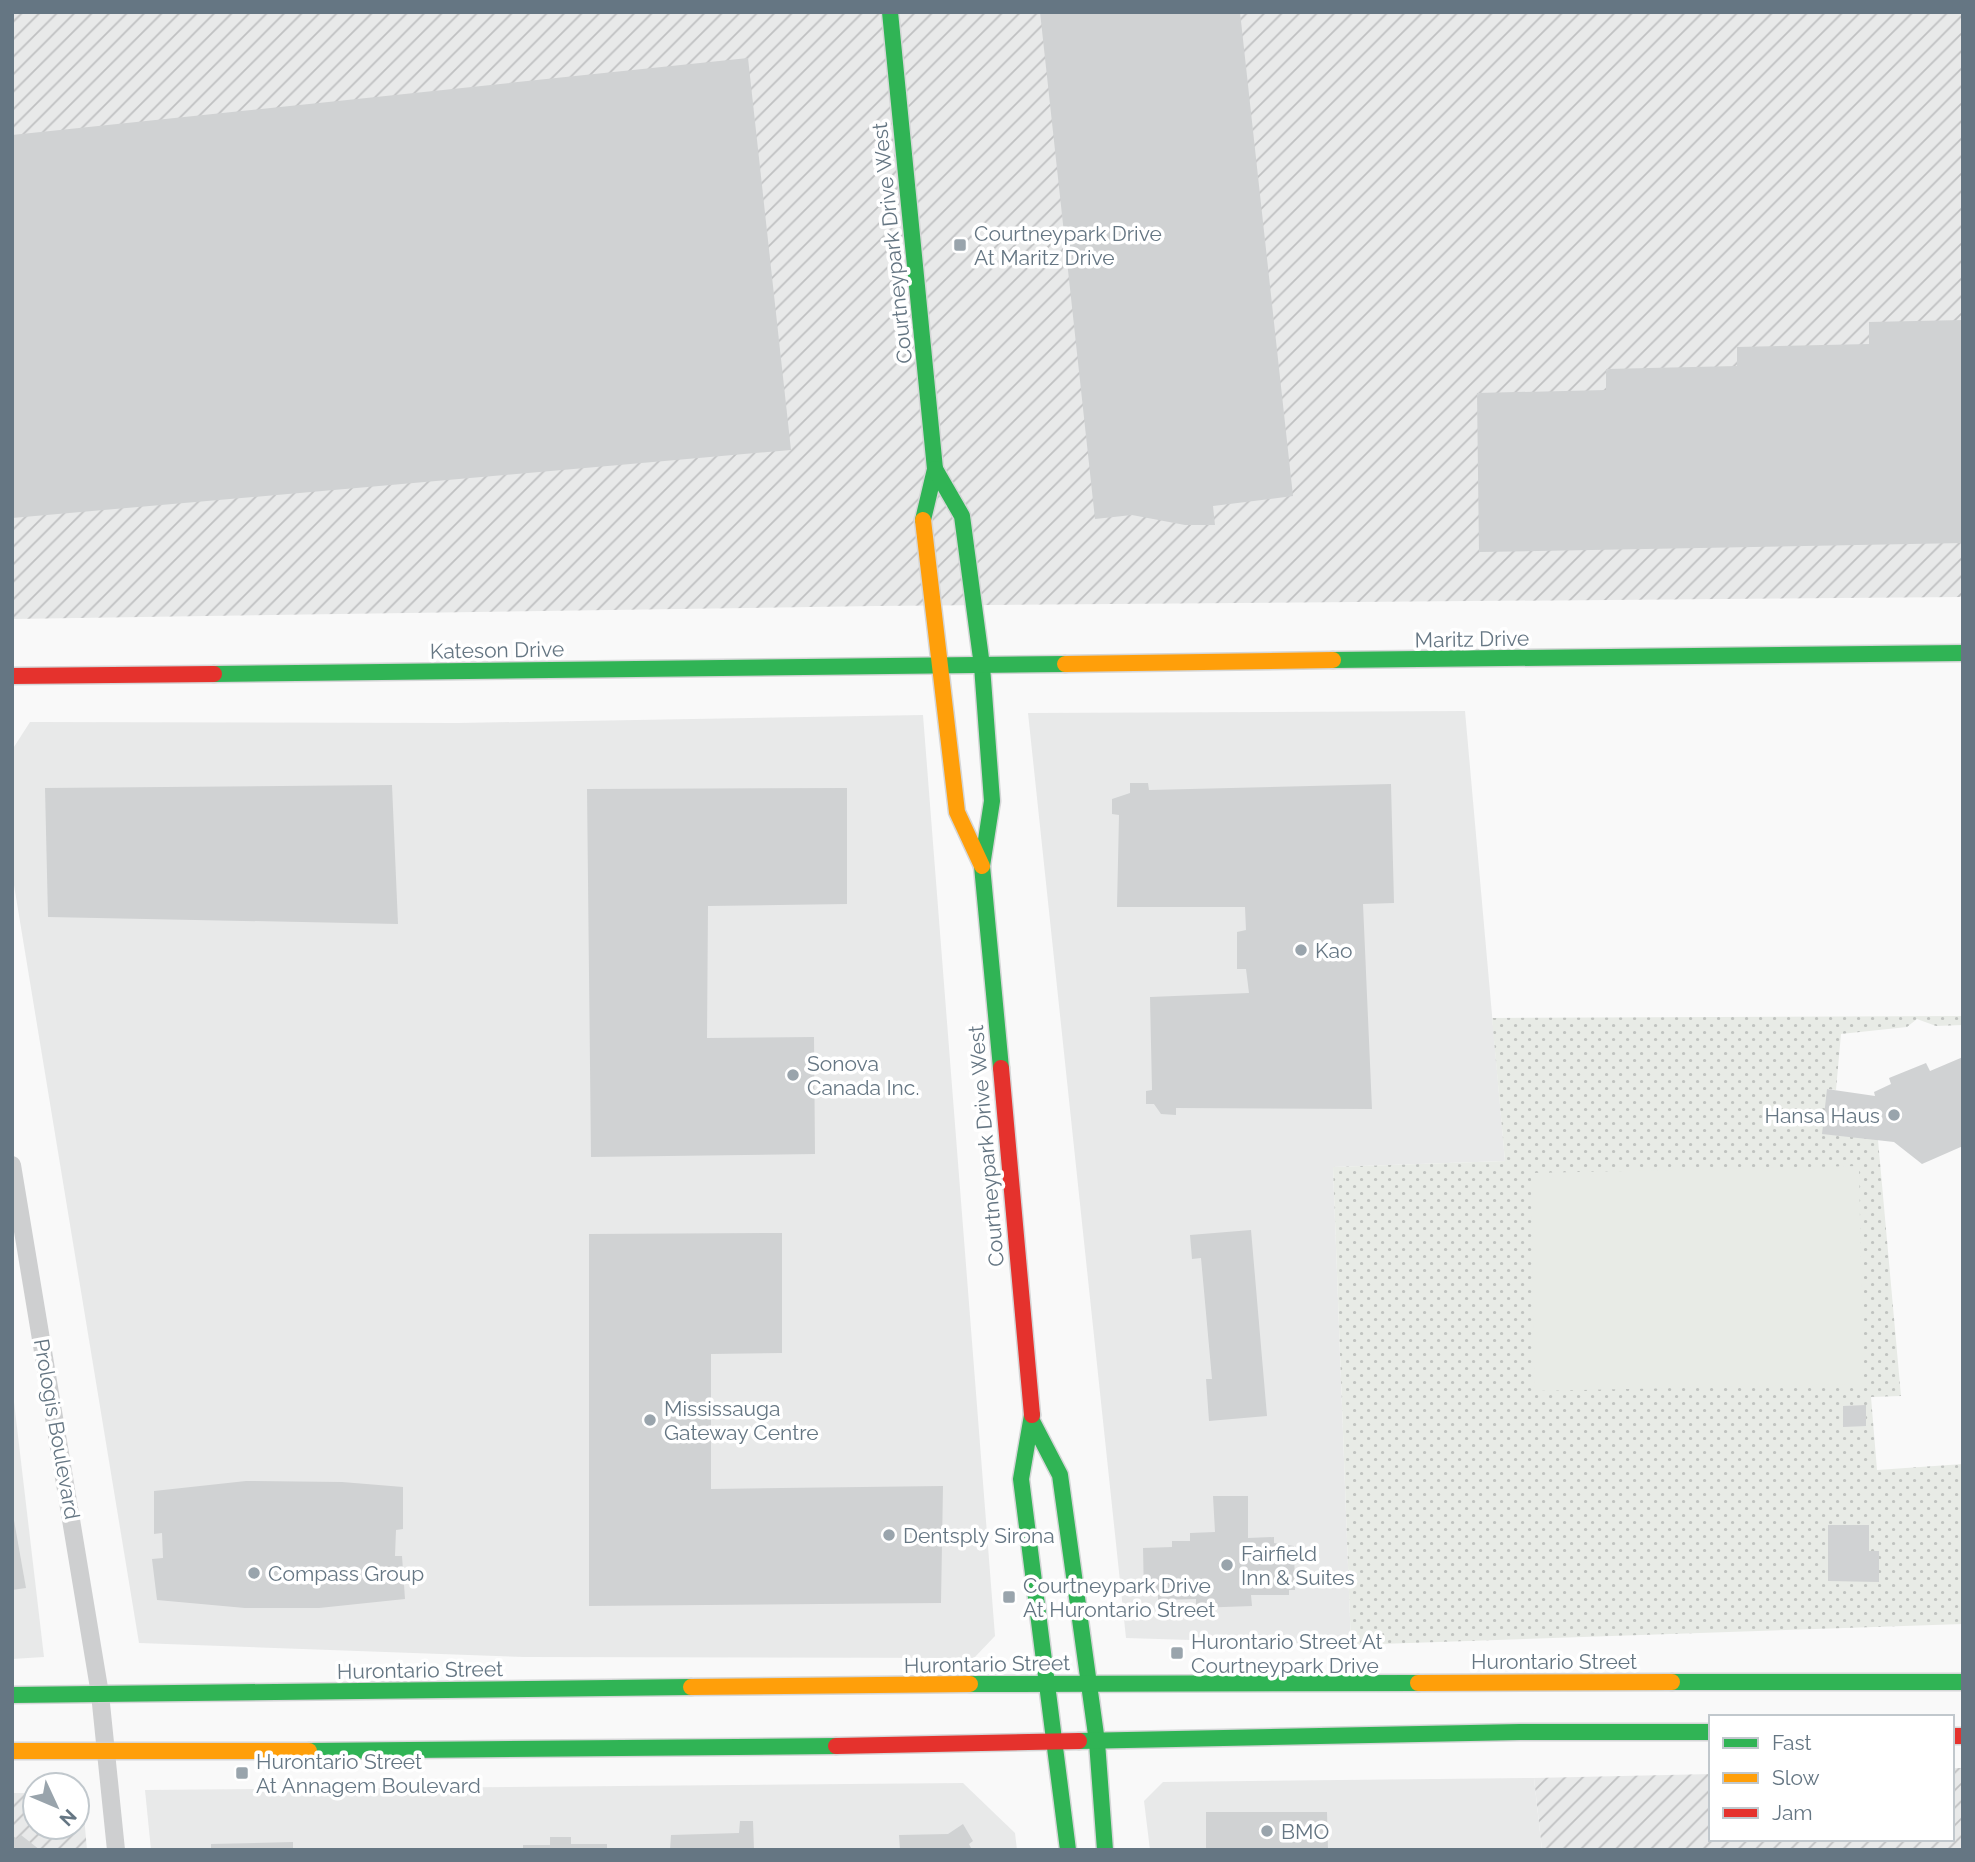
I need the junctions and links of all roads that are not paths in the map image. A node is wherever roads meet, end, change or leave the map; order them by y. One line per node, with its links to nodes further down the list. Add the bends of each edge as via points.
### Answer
1 (890, 12): 2 (main road, Courtneypark Drive West)
2 (935, 469): 4 (main road, Courtneypark Drive West, via 923,517); 5 (main road, Courtneypark Drive West, via 962,516)
3 (1963, 653): 5 (main road, Maritz Drive)
4 (940, 666): 5 (main road, Kateson Drive); 6 (main road, Kateson Drive); 7 (main road, Courtneypark Drive West, via 957,812)
5 (982, 666): 7 (main road, Courtneypark Drive West, via 992,801)
6 (12, 676)
7 (982, 866): 9 (main road, Courtneypark Drive West)
8 (12, 1165): 13 (street, Prologis Boulevard)
9 (1032, 1423): 11 (main road, Courtneypark Drive West, via 1021,1479); 12 (main road, Courtneypark Drive West, via 1060,1475)
10 (1963, 1682): 12 (main road, Hurontario Street)
11 (1047, 1684): 12 (main road, Hurontario Street); 13 (main road, Hurontario Street); 17 (main road, Courtneypark Drive West)
12 (1089, 1684): 16 (main road, Courtneypark Drive West)
13 (100, 1694): 14 (main road, Hurontario Street); 19 (street, Prologis Boulevard)
14 (12, 1695)
15 (1709, 1732): 16 (main road)
16 (1097, 1742): 17 (main road); 22 (main road, Courtneypark Drive West)
17 (1055, 1743): 19 (main road, via 634,1751); 21 (main road, Courtneypark Drive West)
18 (12, 1751): 19 (main road)
19 (104, 1751): 20 (street, Prologis Boulevard)
20 (116, 1850)
21 (1068, 1850)
22 (1105, 1850)

